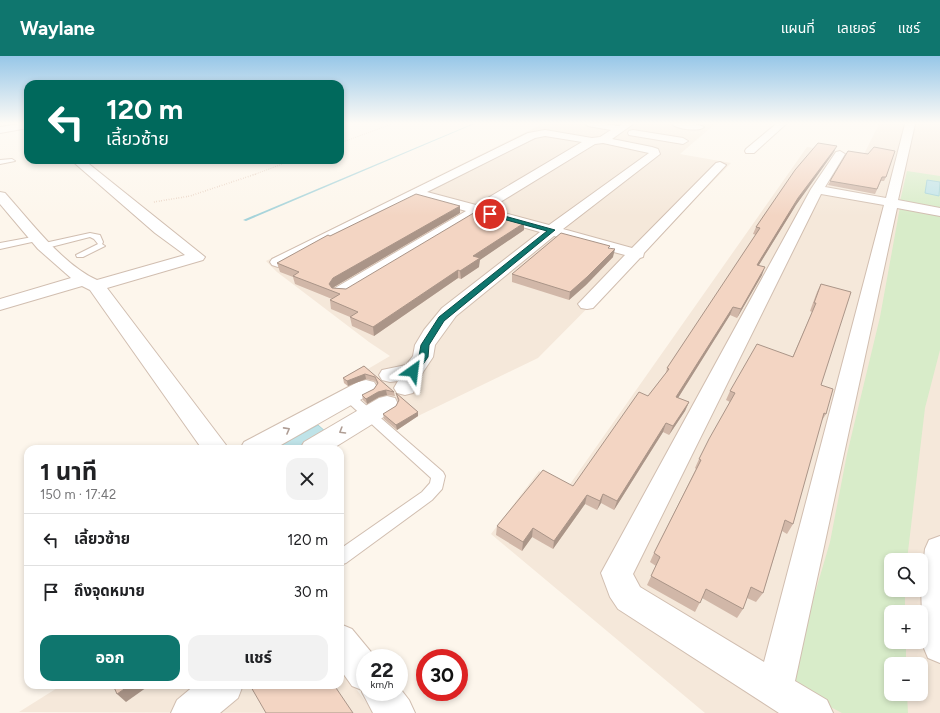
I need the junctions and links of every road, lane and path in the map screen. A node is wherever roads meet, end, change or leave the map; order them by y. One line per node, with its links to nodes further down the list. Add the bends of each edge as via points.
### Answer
1 (840, 154): 11 (street)
2 (493, 155): 12 (street)
3 (572, 155): 16 (street)
4 (654, 155): 18 (street)
5 (902, 155): 14 (street)
6 (12, 161): 7 (lane)
7 (0, 162)
8 (82, 164): 15 (street)
9 (281, 164): 15 (path, via 200,194 173,201)
10 (720, 165): 21 (street)
11 (817, 189): 14 (street); 40 (street, via 617,573 621,586 629,598)
12 (416, 193): 16 (street); 23 (street)
13 (2, 202): 19 (street)
14 (890, 202): 17 (street); 40 (street)
15 (132, 206): 24 (street, via 198,257)
16 (475, 210): 18 (street); 25 (street)
17 (940, 212)
18 (552, 230): 21 (street); 28 (street, via 441,319 425,345 423,357)
19 (40, 242): 20 (lane); 22 (lane, via 90,235 97,238 100,244); 24 (street)
20 (0, 246)
21 (637, 254): 26 (street)
22 (80, 255)
23 (278, 262)
24 (89, 283): 27 (street); 31 (street)
25 (341, 292)
26 (587, 304)
27 (0, 305)
28 (403, 378)
29 (357, 392): 30 (lane); 32 (street, one-way to 29)
30 (378, 409): 33 (street, one-way to 33); 35 (lane, via 438,476 437,485 427,496)
31 (213, 445)
32 (260, 445)
33 (320, 445)
34 (940, 549): 37 (street, via 937,585)
35 (344, 555)
36 (344, 646): 38 (street)
37 (940, 646)
38 (356, 661)
39 (221, 689): 42 (street)
40 (774, 690): 44 (street)
41 (387, 701): 43 (street)
42 (190, 713)
43 (396, 713)
44 (814, 713)

